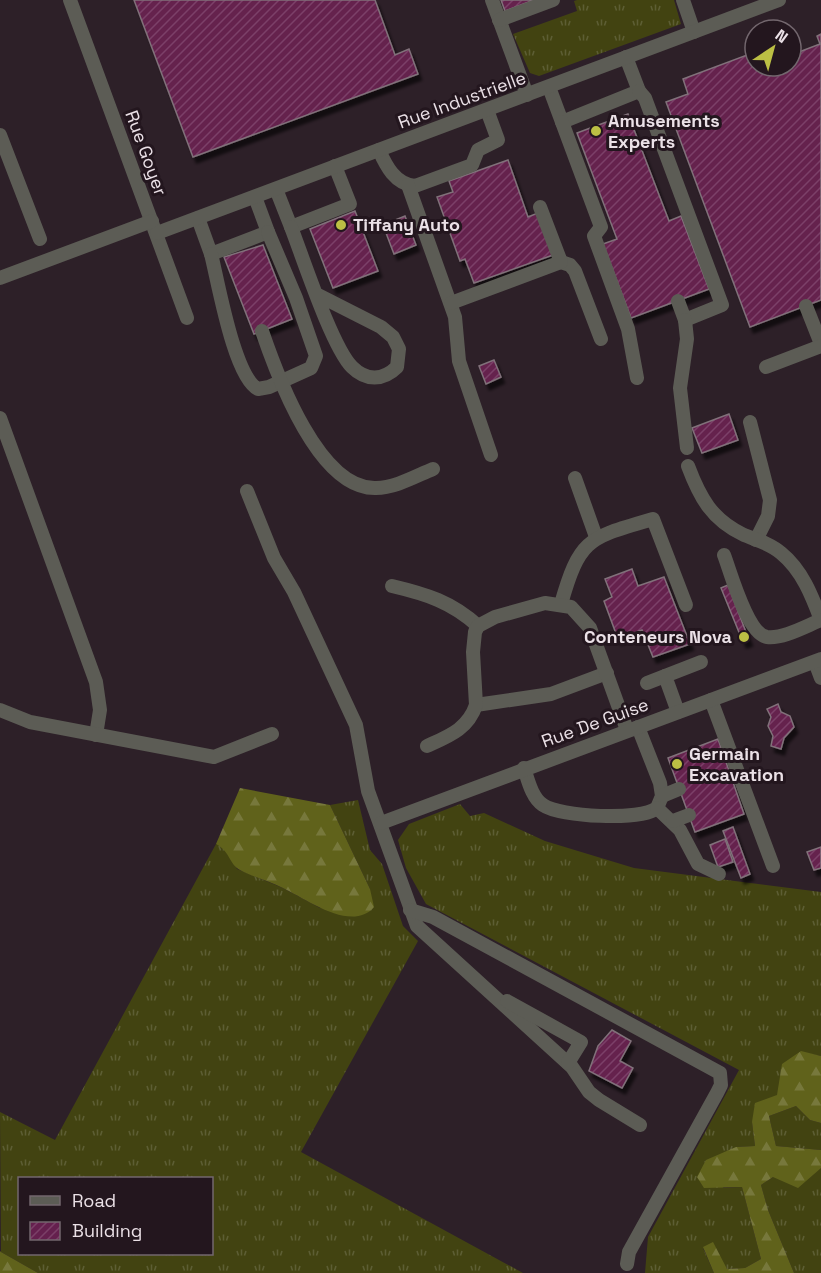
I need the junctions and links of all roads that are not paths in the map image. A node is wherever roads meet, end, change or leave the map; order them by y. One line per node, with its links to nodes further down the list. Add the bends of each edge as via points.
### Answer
1 (70, 0): 22 (street, Rue Goyer)
2 (492, 0): 6 (street)
3 (553, 0): 6 (street)
4 (683, 0): 7 (street)
5 (779, 0): 7 (street, Rue Industrielle)
6 (499, 20): 11 (street)
7 (694, 32): 8 (street, Rue Industrielle)
8 (626, 57): 9 (street, Rue Industrielle); 10 (street)
9 (549, 87): 11 (street, Rue Industrielle); 13 (street)
10 (639, 91): 13 (street); 34 (street, via 645,98 722,305)
11 (527, 95): 12 (street, Rue Industrielle)
12 (487, 110): 15 (street, Rue Industrielle); 17 (street, via 498,140 478,150 472,165 415,186)
13 (562, 122): 39 (street, via 601,227 594,236 628,329)
14 (0, 135): 25 (street)
15 (379, 150): 16 (street, Rue Industrielle); 17 (street, via 389,169)
16 (336, 166): 18 (street, Rue Industrielle); 23 (street, via 350,204 344,211)
17 (408, 185): 31 (street)
18 (276, 189): 19 (street, Rue Industrielle); 23 (street)
19 (255, 197): 21 (street, Rue Industrielle); 24 (street)
20 (540, 207): 27 (street)
21 (198, 218): 22 (street, Rue Industrielle); 26 (street)
22 (155, 227): 28 (street, Rue Industrielle); 33 (street, Rue Goyer)
23 (291, 227): 29 (street)
24 (268, 232): 26 (street); 40 (street, via 316,356 311,368)
25 (40, 238)
26 (212, 254): 40 (street, via 232,342 248,381 258,389)
27 (561, 262): 31 (street); 36 (street, via 575,271)
28 (0, 278)
29 (318, 295): 29 (street, via 351,366 371,378 387,375 397,367 399,349 388,332)
30 (678, 301): 34 (street)
31 (451, 303): 44 (street, via 459,361)
32 (806, 306): 37 (street)
33 (187, 318)
34 (685, 320): 43 (street, via 687,339 680,388)
35 (262, 331): 40 (street)
36 (601, 339)
37 (821, 345): 38 (street)
38 (766, 368)
39 (637, 378)
40 (280, 383): 46 (street, via 297,418 333,466 354,483 381,488)
41 (0, 418): 69 (street, via 96,682 100,710)
42 (750, 422): 50 (street, via 770,500 768,516)
43 (687, 448)
44 (491, 455)
45 (688, 466): 50 (street, via 698,492 717,519)
46 (434, 469)
47 (575, 478): 49 (street)
48 (247, 491): 76 (street, via 274,558 356,725 368,791)
49 (596, 537): 53 (street, via 577,557); 54 (street, via 653,519)
50 (756, 540): 55 (street, via 771,546 792,563)
51 (724, 555): 55 (street, via 751,626 762,636 776,637)
52 (392, 586): 56 (street, via 450,604)
53 (561, 604): 56 (street, via 545,603); 59 (street, via 571,607 585,621)
54 (686, 605)
55 (821, 620)
56 (478, 626): 64 (street, via 473,652)
57 (818, 661): 61 (street); 63 (street, Rue De Guise)
58 (701, 662): 60 (street)
59 (607, 672): 64 (street, via 543,696); 67 (street)
60 (665, 676): 62 (street); 66 (street)
61 (821, 678)
62 (647, 683)
63 (711, 700): 66 (street, Rue De Guise); 77 (street, via 742,795)
64 (476, 705): 70 (street, via 461,728)
65 (0, 710): 69 (street, via 30,722)
66 (678, 712): 67 (street, Rue De Guise)
67 (633, 728): 71 (street, Rue De Guise); 73 (street, via 660,783)
68 (272, 734): 69 (street, via 214,757)
69 (96, 735)
70 (427, 746)
71 (524, 768): 73 (street, via 535,797 557,812 639,816); 76 (street, Rue De Guise)
72 (679, 789): 73 (street)
73 (659, 802): 75 (street)
74 (689, 815): 75 (street)
75 (673, 821): 78 (street, via 698,864)
76 (381, 823): 79 (street)
77 (773, 866)
78 (719, 874)
79 (410, 910): 80 (street, via 422,932); 83 (street, via 433,917 720,1073 721,1085 629,1252)
80 (485, 988): 81 (street); 81 (street, via 581,1042)
81 (568, 1063): 82 (street, via 598,1100)
82 (640, 1125)
83 (627, 1264)

